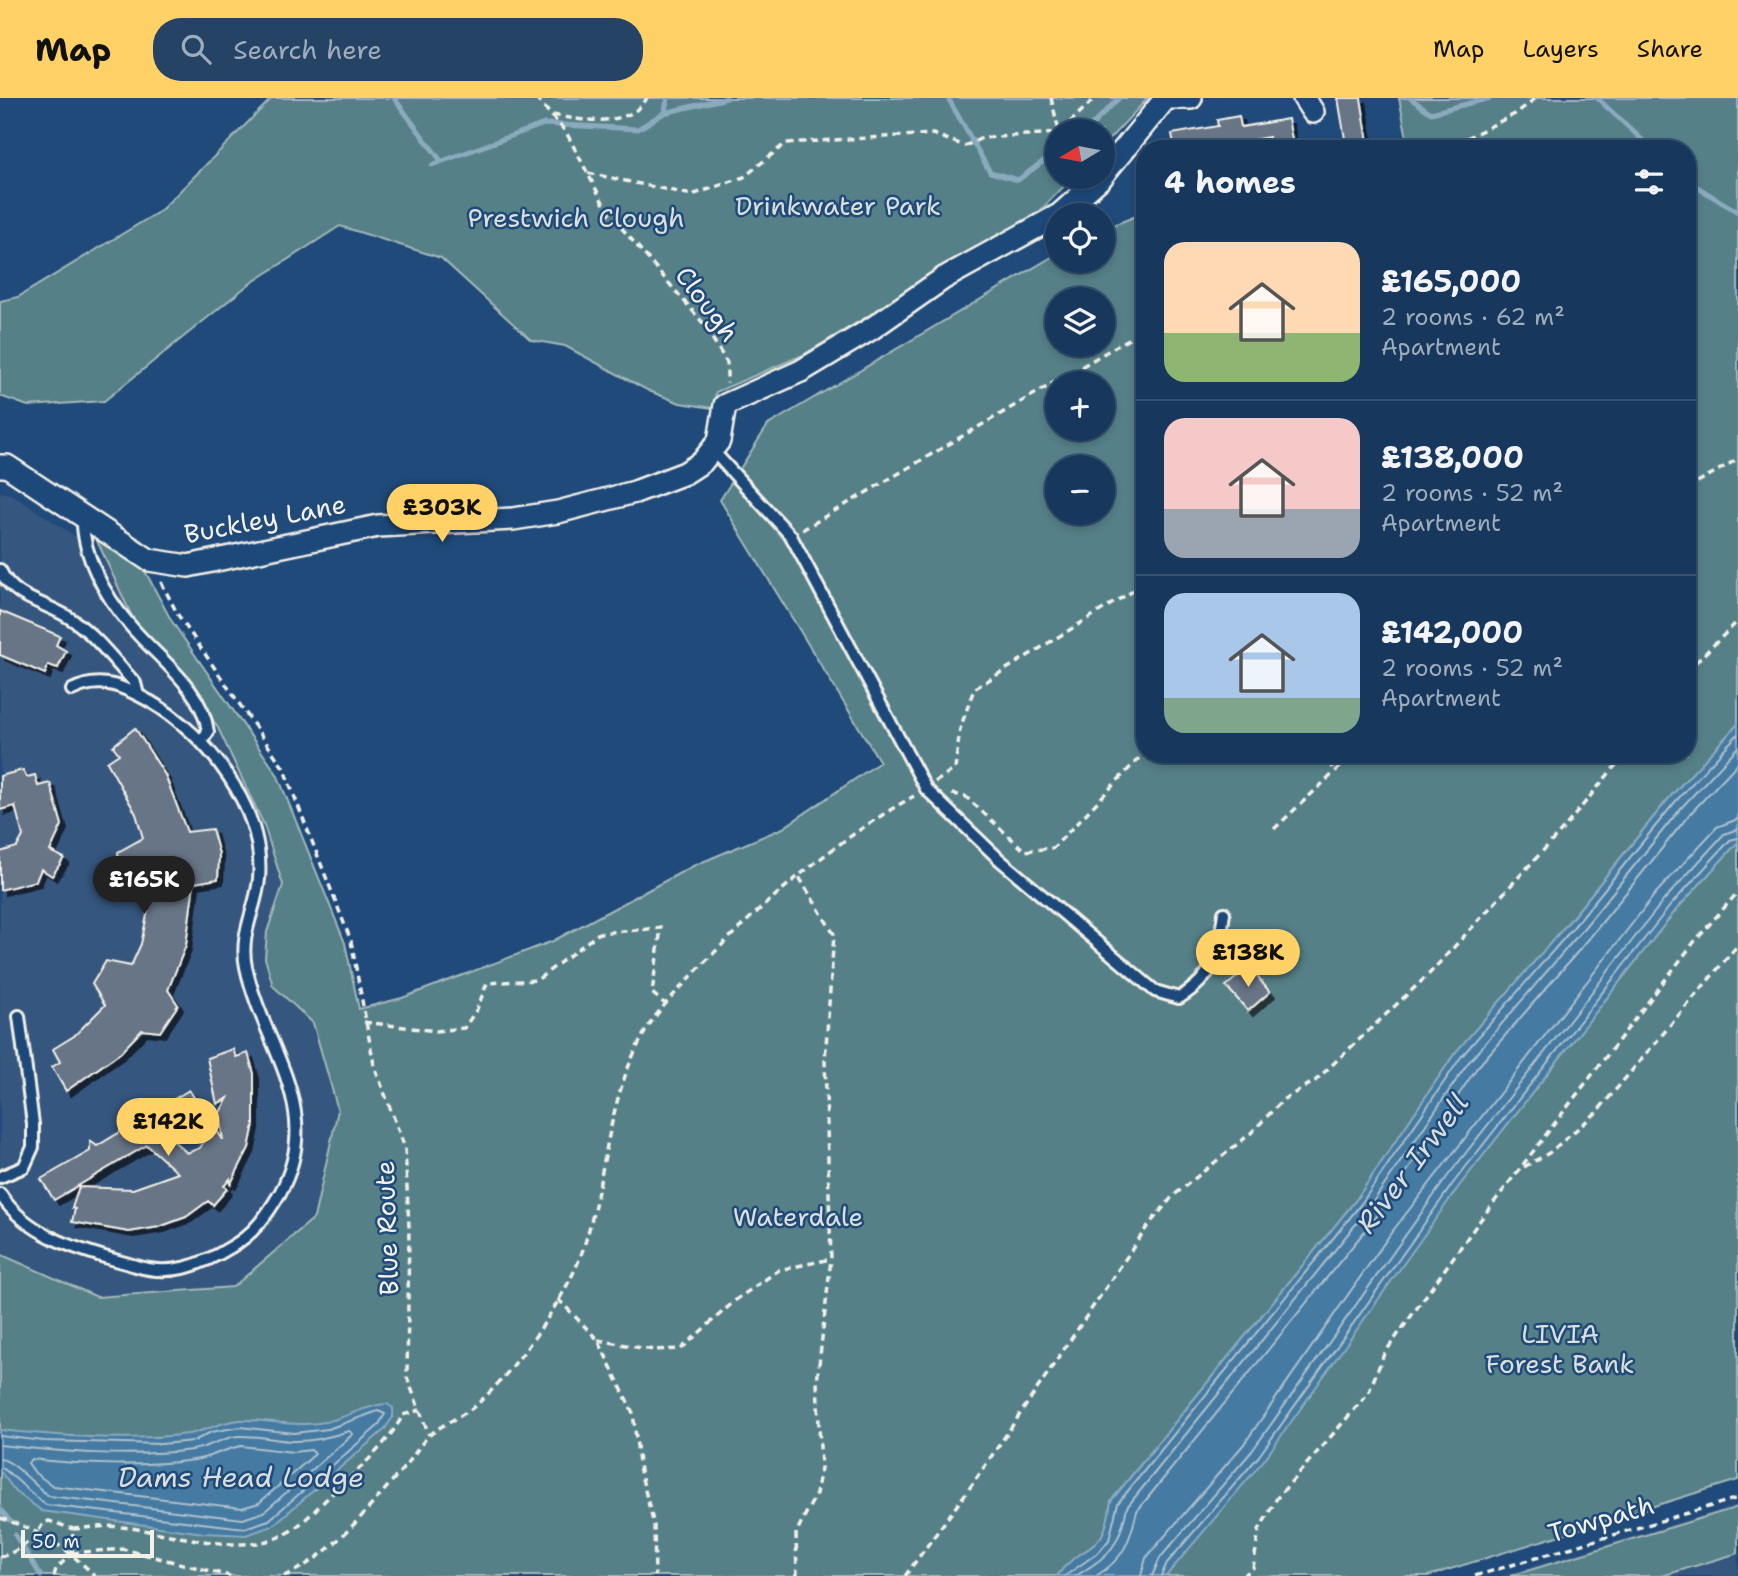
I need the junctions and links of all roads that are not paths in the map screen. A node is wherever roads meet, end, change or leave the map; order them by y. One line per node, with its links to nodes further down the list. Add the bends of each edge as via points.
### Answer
1 (1166, 98): 2 (street); 3 (street)
2 (1191, 98)
3 (1115, 160)
4 (1088, 189): 5 (street)
5 (1072, 203)
6 (1045, 223): 7 (street, via 944,278 801,371 725,405 722,431)
7 (713, 451): 9 (street, Buckley Lane, via 663,483 558,512 378,526 188,566 149,560); 14 (lane, via 791,536 926,789 1000,860 1154,991 1179,998 1213,970)
8 (0, 466): 9 (street, via 8,466)
9 (83, 516): 13 (lane, via 88,553 97,576 127,623 197,702 207,723)
10 (0, 570): 12 (lane, via 19,593 74,621 135,683)
11 (72, 690): 12 (lane, via 100,681)
12 (138, 695): 13 (lane)
13 (202, 740): 17 (lane, via 239,797 257,850 257,893 243,945 261,1018 295,1102 297,1149 282,1189 258,1226 237,1244 201,1264 169,1270 140,1268 33,1229 12,1212)
14 (1224, 913)
15 (19, 1016): 16 (lane, via 33,1147 24,1167)
16 (0, 1177)
17 (0, 1194)

